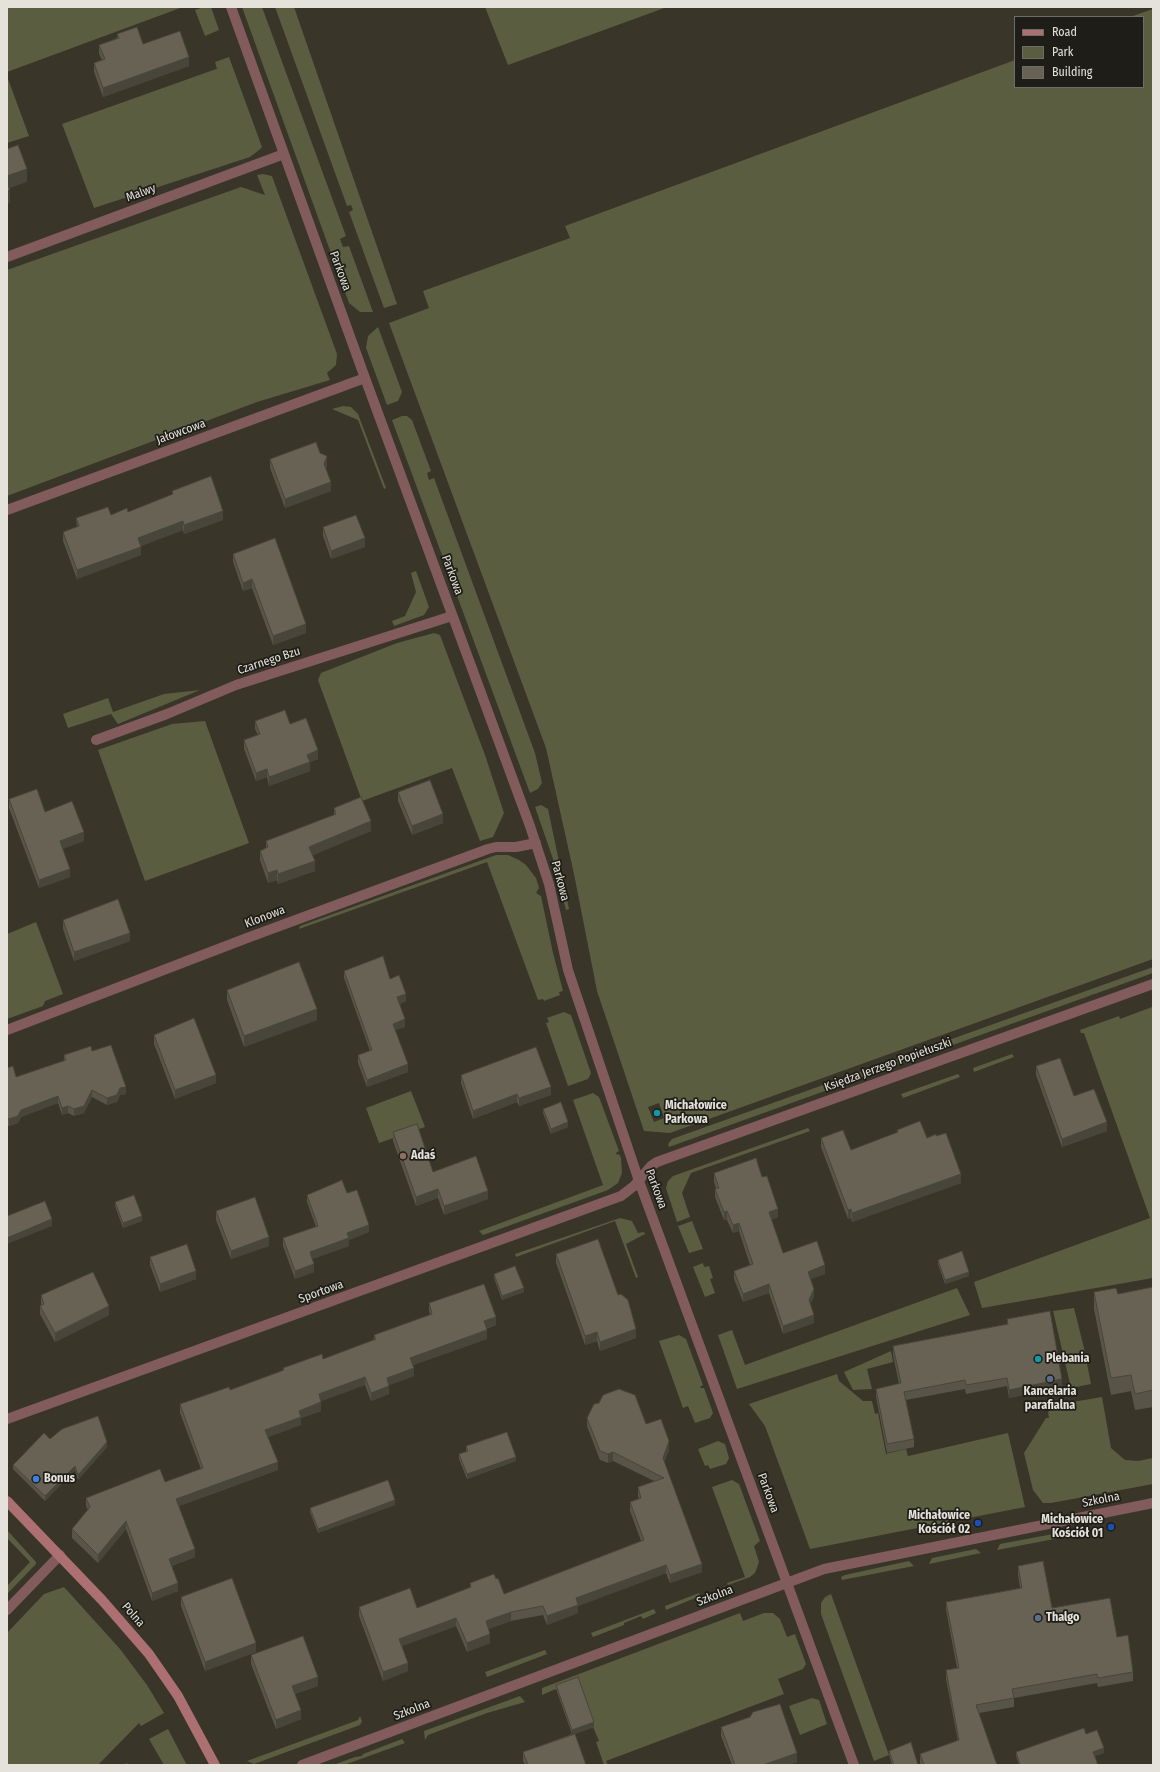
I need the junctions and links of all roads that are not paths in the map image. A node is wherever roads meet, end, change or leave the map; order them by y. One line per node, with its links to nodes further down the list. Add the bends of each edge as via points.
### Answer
1 (231, 7): 2 (street, Parkowa)
2 (284, 154): 3 (street, Malwy); 4 (street, Parkowa)
3 (7, 257)
4 (365, 378): 5 (street, Jałowcowa); 6 (street, Parkowa)
5 (7, 510)
6 (452, 616): 7 (street, Czarnego Bzu, via 236,685); 8 (street, Parkowa)
7 (96, 740)
8 (536, 843): 10 (street, Klonowa, via 488,849); 11 (street, Parkowa, via 568,970)
9 (1153, 984): 11 (street, Księdza Jerzego Popiełuszki, via 657,1162)
10 (7, 1030)
11 (639, 1181): 12 (street, Sportowa, via 628,1192 608,1201); 16 (street, Parkowa)
12 (7, 1420)
13 (7, 1501): 15 (street, Polna)
14 (1153, 1503): 16 (street, Szkolna, via 860,1561 824,1569)
15 (60, 1555): 17 (street); 18 (street, Polna, via 149,1654 178,1696)
16 (788, 1583): 19 (street, Szkolna); 20 (street, Parkowa)
17 (7, 1610)
18 (215, 1765)
19 (302, 1765)
20 (854, 1765)

